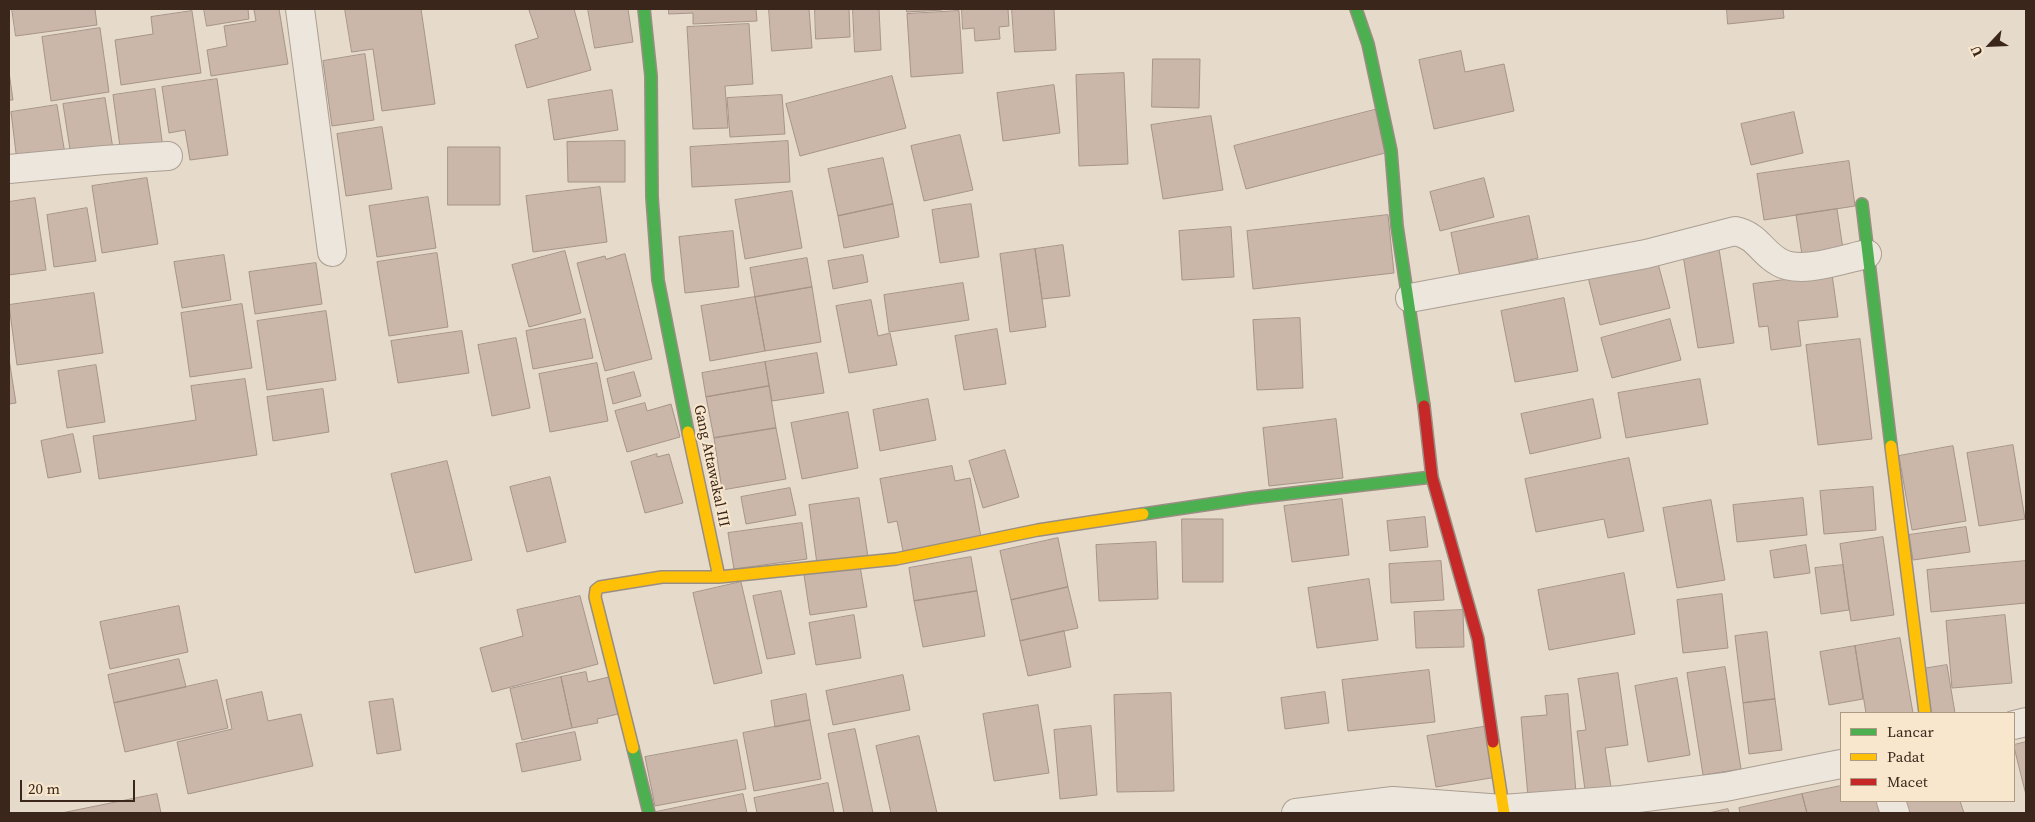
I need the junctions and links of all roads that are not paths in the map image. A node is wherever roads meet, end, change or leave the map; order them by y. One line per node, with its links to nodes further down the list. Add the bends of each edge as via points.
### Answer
1 (300, 9): 7 (street)
2 (644, 9): 11 (street, Gang Attawakal III, via 651,76 652,197 658,280 674,369)
3 (1356, 9): 9 (street, via 1368,44 1391,151 1397,226)
4 (168, 156): 5 (street)
5 (9, 169)
6 (1862, 204): 8 (street)
7 (332, 252)
8 (1867, 254): 9 (street, via 1794,268 1778,262 1756,241 1735,231 1646,254); 12 (street)
9 (1410, 298): 10 (street)
10 (1432, 476): 11 (street, via 1251,498 1048,529 896,559); 14 (street, via 1478,639)
11 (720, 577): 15 (street, via 662,577 596,590 595,597)
12 (1925, 712)
13 (1840, 764): 14 (street, via 1725,787)
14 (1504, 811): 16 (street, via 1393,801)
15 (649, 813)
16 (1296, 813)

